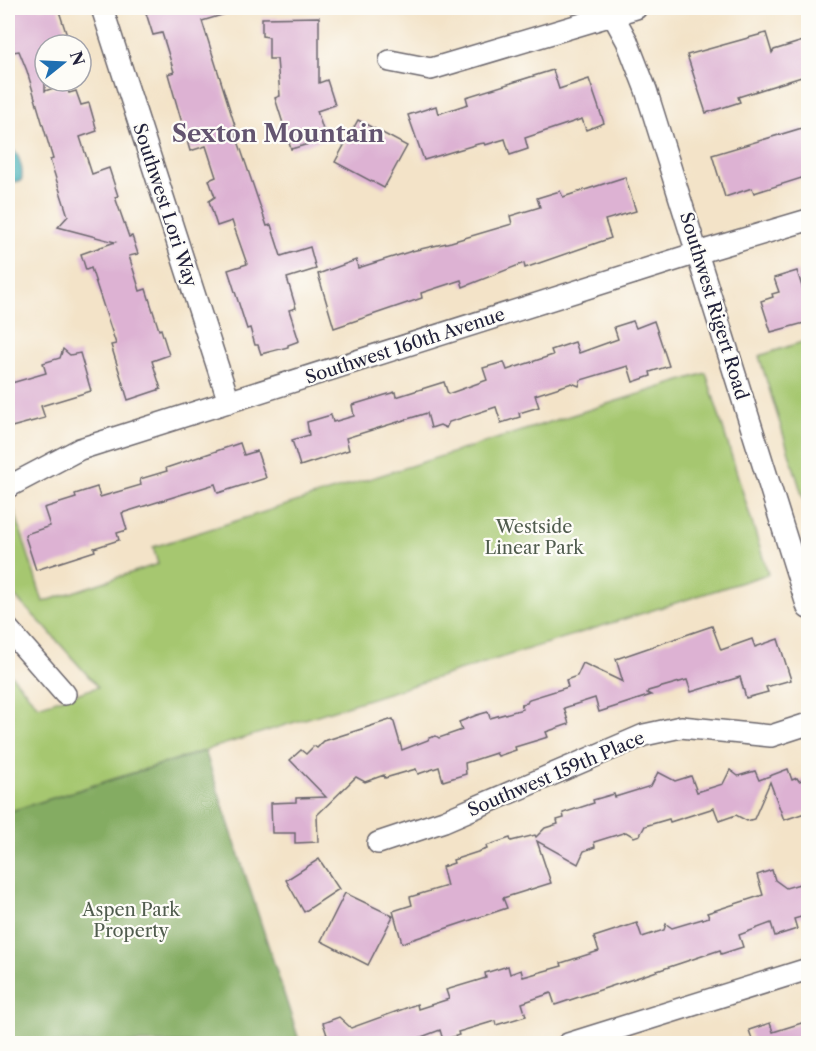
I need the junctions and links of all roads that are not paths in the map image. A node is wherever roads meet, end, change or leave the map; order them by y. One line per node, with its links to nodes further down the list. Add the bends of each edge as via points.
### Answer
1 (102, 8): 7 (street, Southwest Lori Way)
2 (636, 8): 3 (street)
3 (611, 11): 4 (street, via 431,69); 6 (street, Southwest Rigert Road, via 646,90)
4 (390, 61)
5 (808, 220): 6 (street, Southwest 160th Avenue)
6 (697, 253): 7 (street, Southwest 160th Avenue); 9 (street, Southwest Rigert Road)
7 (229, 402): 8 (street, Southwest 160th Avenue, via 80,449)
8 (8, 487)
9 (808, 608)
10 (8, 629): 11 (street)
11 (65, 694)
12 (808, 724): 13 (street, Southwest 159th Place, via 771,736 681,727 644,735 444,821)
13 (378, 843)
14 (808, 969): 15 (street)
15 (568, 1044)

